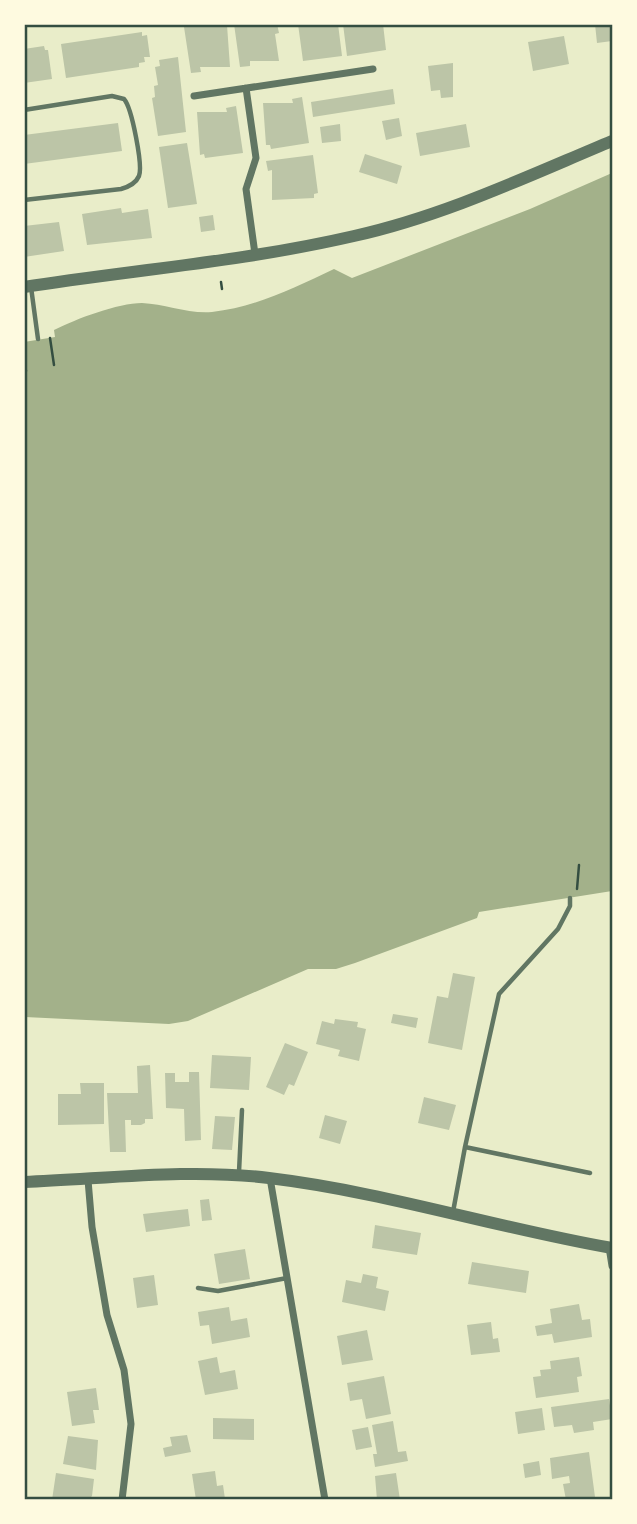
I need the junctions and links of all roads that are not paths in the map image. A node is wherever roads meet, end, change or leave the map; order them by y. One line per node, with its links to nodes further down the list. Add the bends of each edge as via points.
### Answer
1 (373, 69): 2 (street)
2 (246, 88): 3 (street); 7 (street, via 256,158 246,189)
3 (194, 96)
4 (24, 110): 6 (lane, via 112,96 124,100 131,110 140,171 134,183 121,189)
5 (612, 141): 7 (street, via 398,225)
6 (24, 200)
7 (256, 254): 8 (street)
8 (28, 286): 9 (lane)
9 (38, 339)
10 (573, 898): 12 (lane, via 558,929 499,994)
11 (242, 1110): 14 (lane)
12 (465, 1147): 13 (lane); 18 (lane)
13 (590, 1173)
14 (239, 1175): 15 (street); 16 (street)
15 (270, 1178): 18 (street); 21 (street)
16 (88, 1180): 17 (street); 23 (street, via 107,1315 124,1370 131,1424)
17 (24, 1182)
18 (453, 1213): 19 (street)
19 (611, 1247): 20 (street)
20 (612, 1266)
21 (287, 1278): 22 (lane, via 218,1291); 24 (street)
22 (198, 1288)
23 (122, 1500)
24 (325, 1500)

